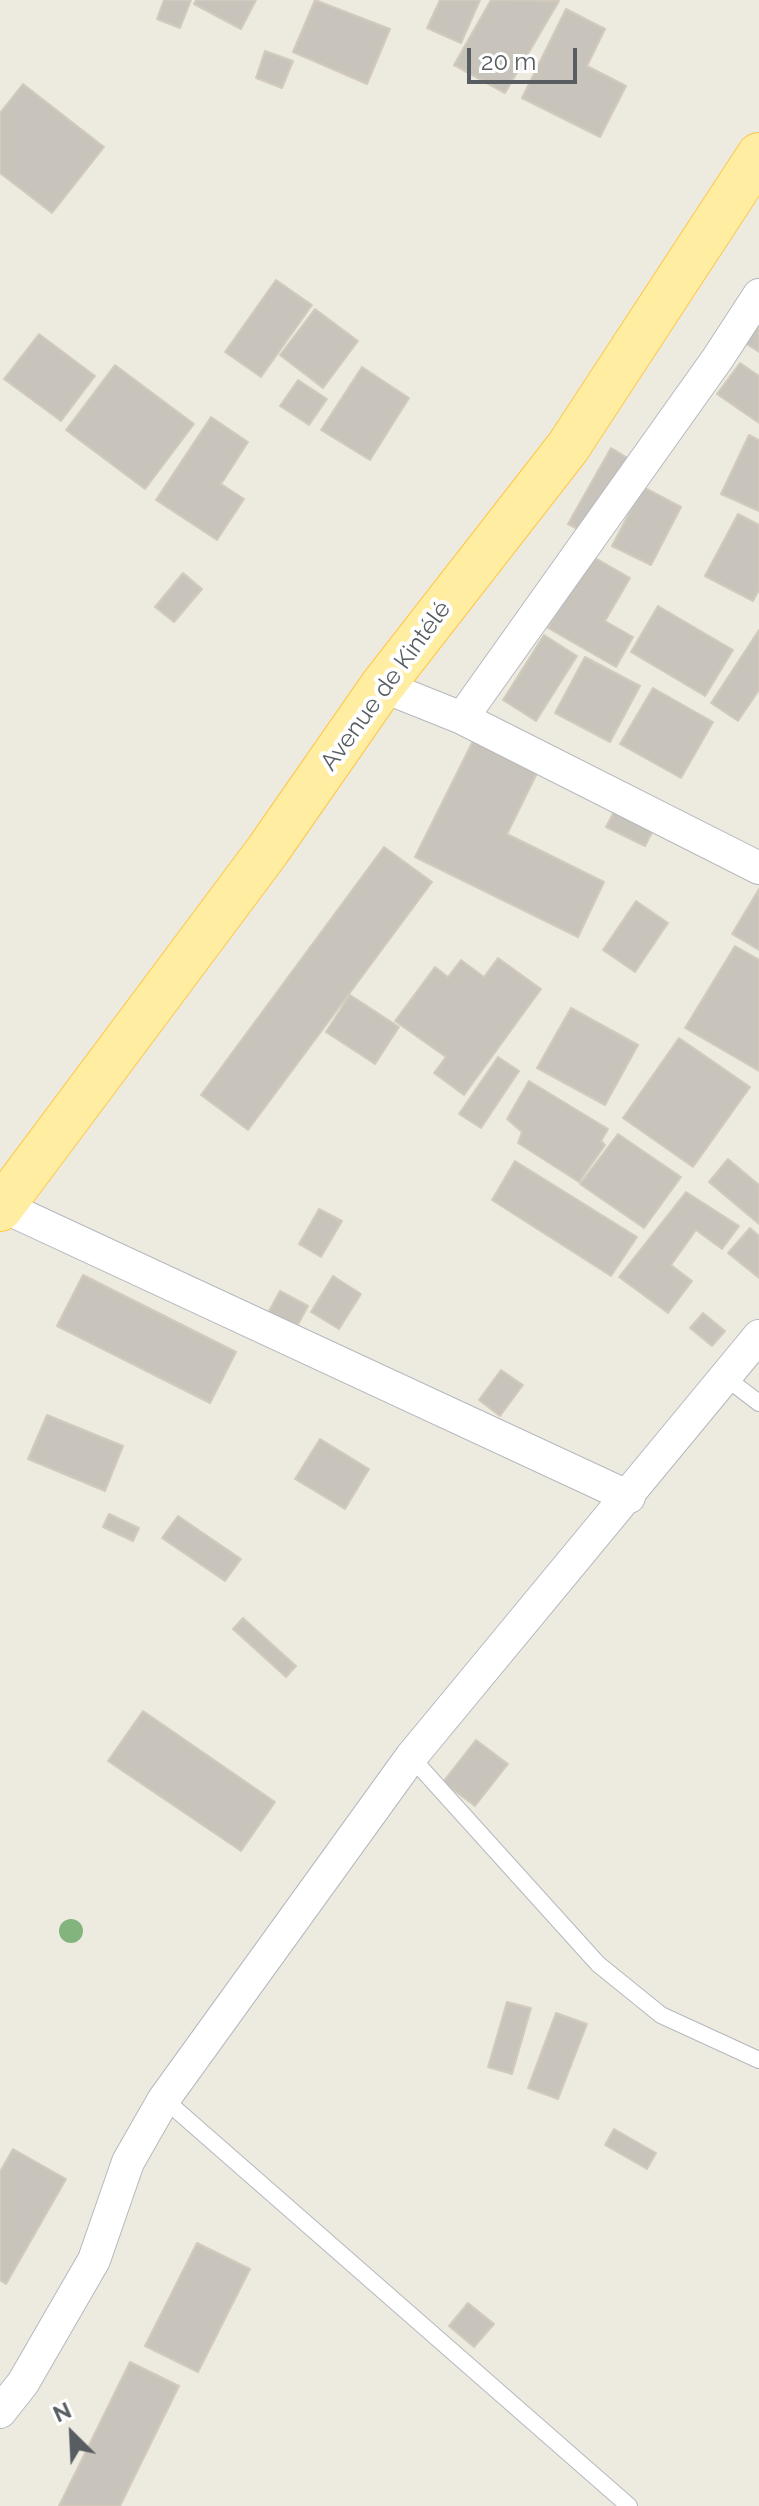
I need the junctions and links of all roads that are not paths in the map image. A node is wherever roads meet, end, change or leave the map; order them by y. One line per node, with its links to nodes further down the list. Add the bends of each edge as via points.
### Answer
1 (759, 155): 3 (main road, Avenue de Kintélé, via 568,447)
2 (759, 295): 4 (street)
3 (382, 686): 4 (street); 6 (main road, Avenue de Kintélé, via 268,850)
4 (462, 718): 5 (street)
5 (759, 868)
6 (1, 1208): 10 (street)
7 (759, 1336): 8 (street)
8 (725, 1377): 9 (lane); 10 (street)
9 (759, 1403)
10 (629, 1497): 11 (street)
11 (411, 1757): 12 (lane, via 630,1993 661,2015); 13 (street)
12 (759, 2060)
13 (164, 2099): 14 (street, via 128,2162 94,2260 23,2383); 15 (lane)
14 (0, 2412)
15 (629, 2506)

